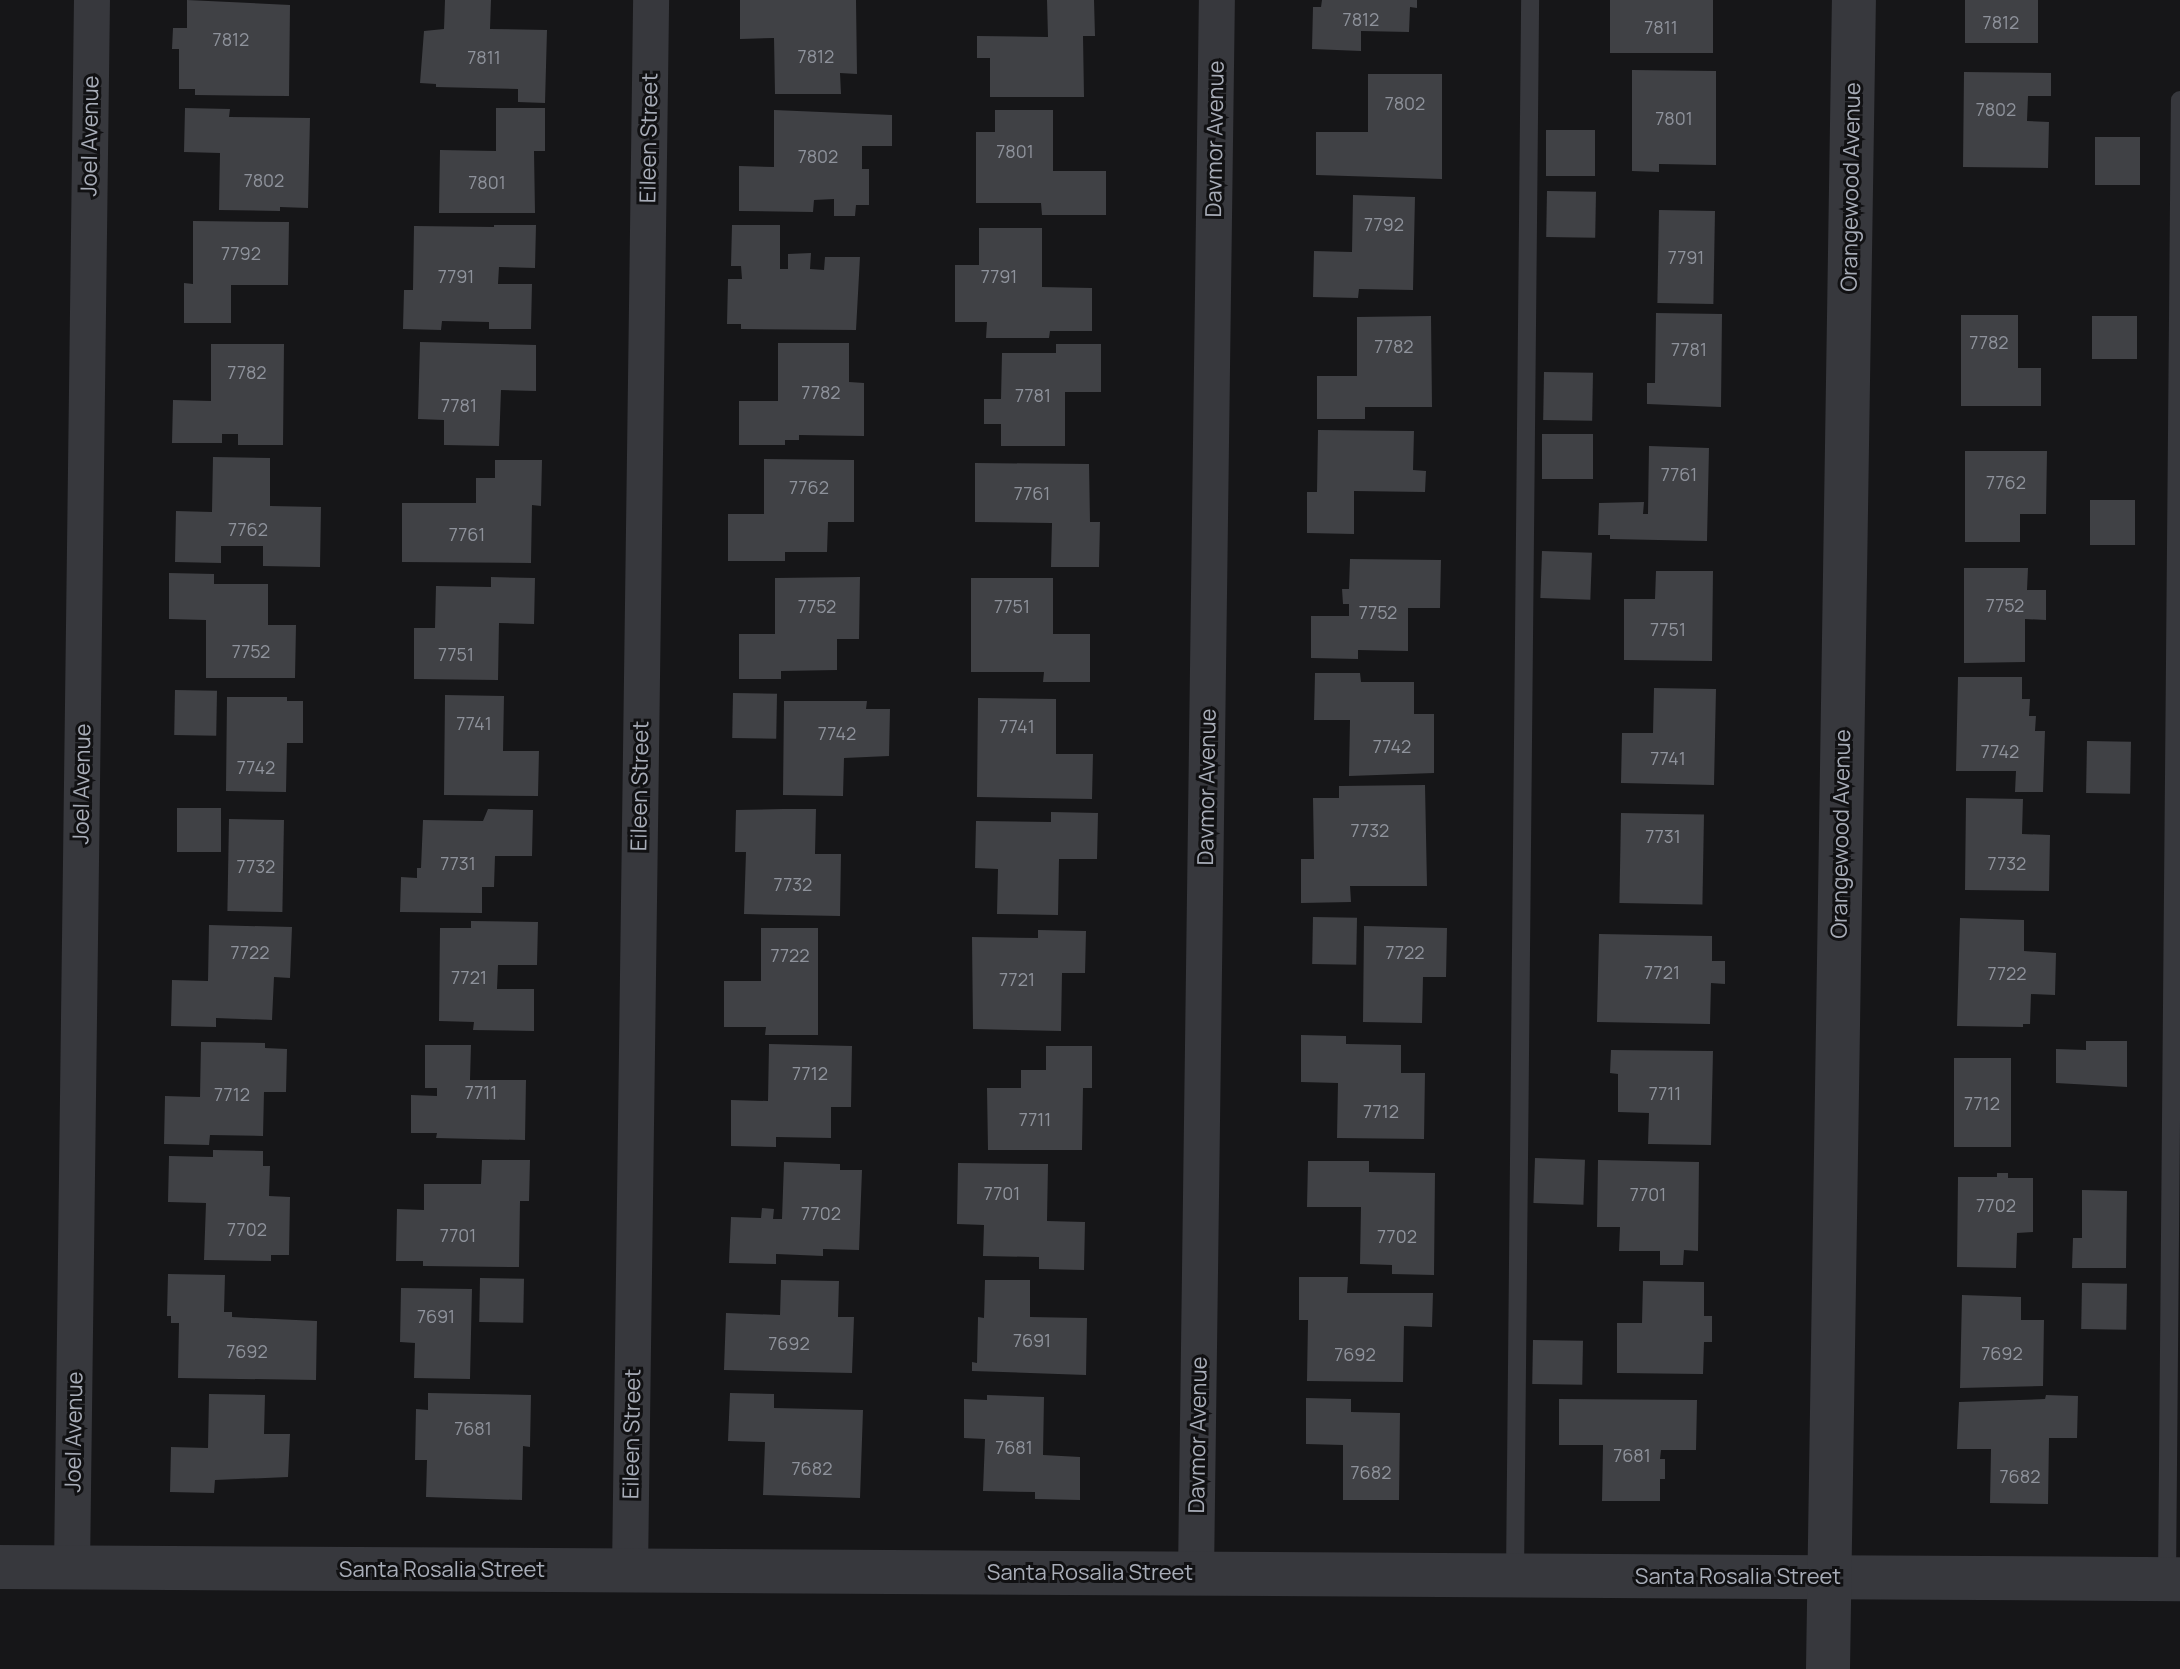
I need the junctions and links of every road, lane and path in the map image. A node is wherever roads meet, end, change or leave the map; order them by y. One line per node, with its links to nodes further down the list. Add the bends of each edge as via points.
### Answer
1 (92, 0): 8 (street, Joel Avenue)
2 (651, 0): 9 (street, Eileen Street)
3 (1217, 0): 10 (street, Davmor Avenue)
4 (1530, 0): 11 (lane)
5 (1854, 0): 12 (street, Orangewood Avenue)
6 (2180, 100): 13 (lane)
7 (0, 1567): 8 (street, Santa Rosalia Street)
8 (72, 1568): 9 (street, Santa Rosalia Street)
9 (630, 1571): 10 (street, Santa Rosalia Street)
10 (1196, 1574): 11 (street, Santa Rosalia Street)
11 (1515, 1576): 12 (street, Santa Rosalia Street)
12 (1829, 1578): 13 (street, Santa Rosalia Street); 14 (street, Orangewood Avenue)
13 (2174, 1579)
14 (1828, 1669)

